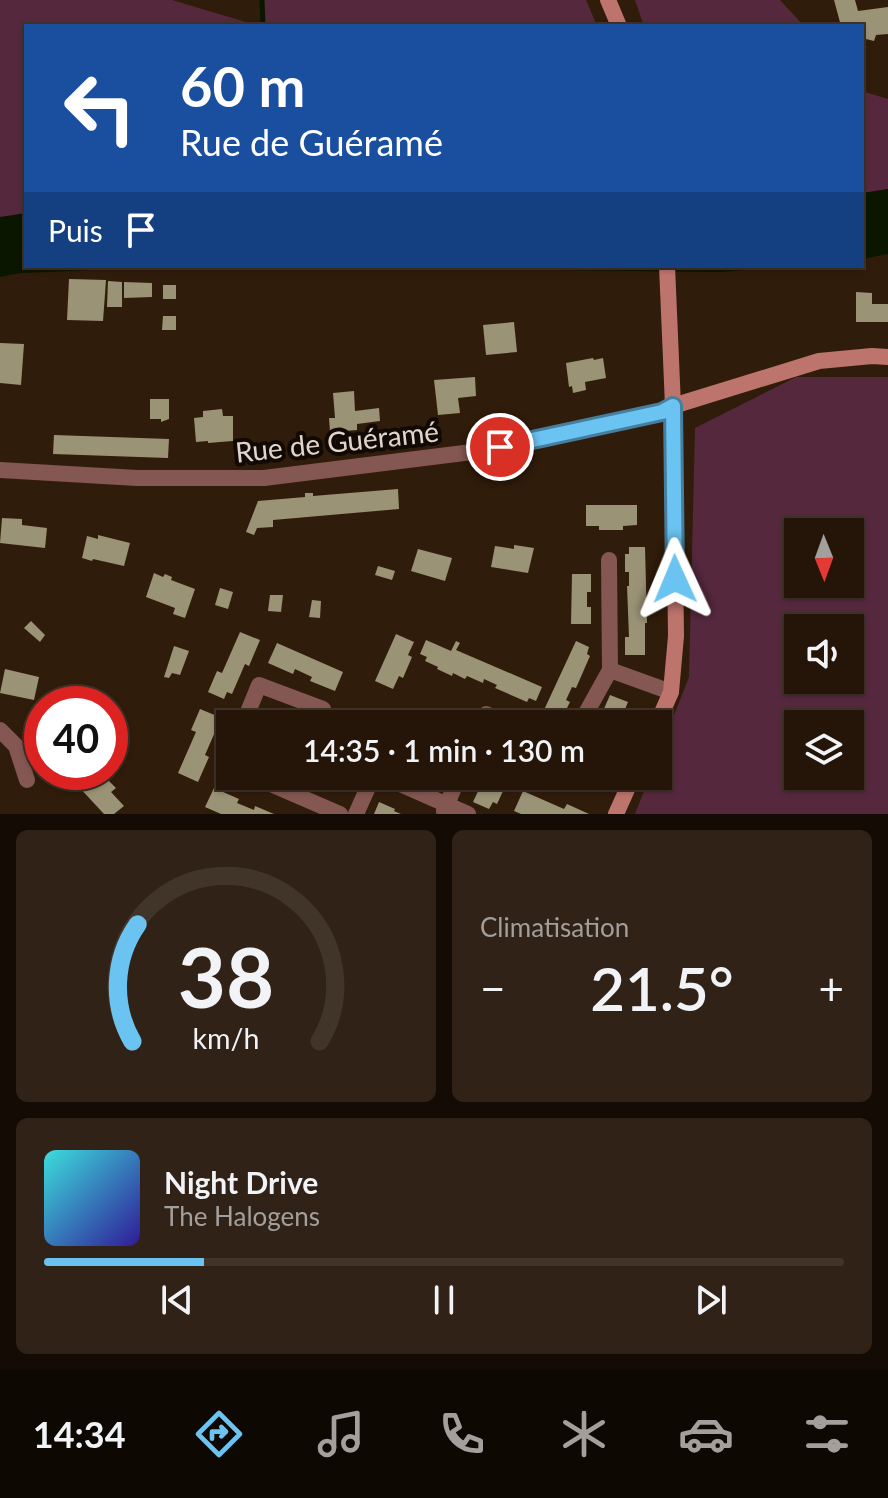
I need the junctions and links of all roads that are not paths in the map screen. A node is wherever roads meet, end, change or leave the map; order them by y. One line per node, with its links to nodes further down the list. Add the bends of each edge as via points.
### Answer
1 (608, 0): 2 (street)
2 (618, 24)
3 (667, 268): 5 (street)
4 (888, 357): 5 (street, via 819,361)
5 (673, 406): 6 (street, Rue de Guéramé, via 472,452 264,478); 9 (street, via 676,636)
6 (0, 470)
7 (609, 560): 8 (street)
8 (610, 670): 9 (street); 12 (street)
9 (671, 692): 13 (street)
10 (249, 710): 11 (street, via 259,685)
11 (323, 710)
12 (588, 710)
13 (663, 710)
14 (0, 730): 15 (street, via 16,746)
15 (24, 771)
16 (284, 790): 22 (street)
17 (367, 790): 23 (street)
18 (409, 790): 21 (street)
19 (453, 790): 21 (street)
20 (627, 790): 25 (street)
21 (445, 809): 24 (street)
22 (340, 814)
23 (356, 814)
24 (468, 814)
25 (616, 814)

